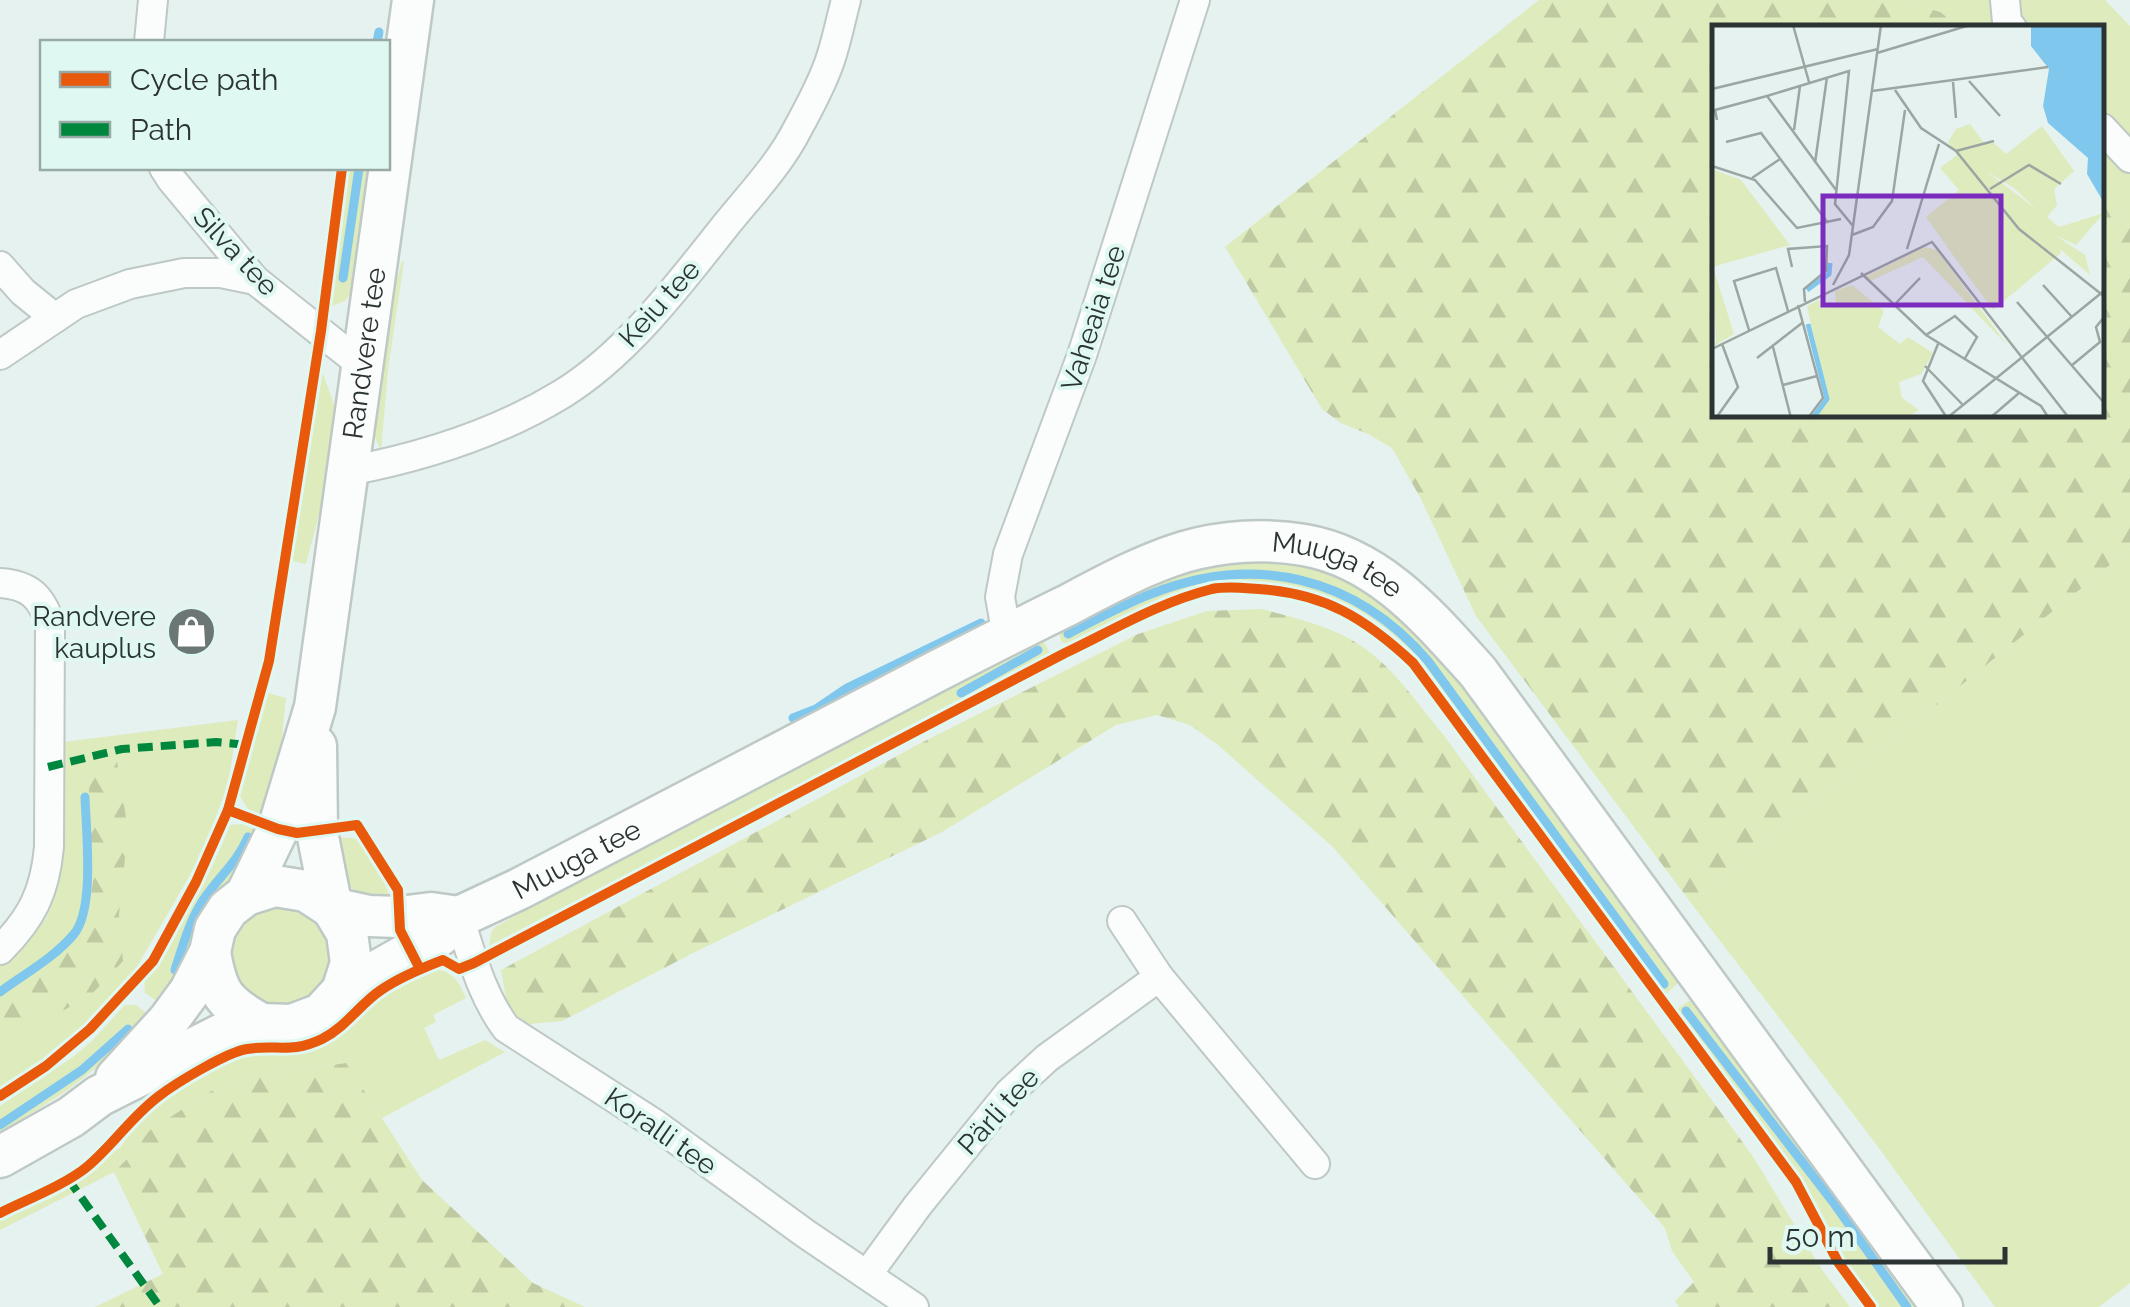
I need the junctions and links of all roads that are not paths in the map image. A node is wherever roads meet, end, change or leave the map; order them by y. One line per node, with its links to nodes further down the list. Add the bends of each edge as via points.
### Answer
1 (153, 0): 7 (street)
2 (413, 0): 10 (street, Randvere tee)
3 (846, 0): 18 (street, Keiu tee, via 828,66 774,166 654,312 598,368 516,419)
4 (1194, 0): 20 (street, Vaheaia tee, via 1082,355 1008,554 1000,597)
5 (2004, 0): 6 (street)
6 (2010, 25)
7 (150, 40)
8 (2105, 131): 9 (street)
9 (2130, 158)
10 (390, 165)
11 (165, 170): 14 (street, Silva tee)
12 (389, 170): 17 (street, Randvere tee)
13 (0, 266): 15 (street)
14 (255, 280): 15 (street, via 221,274 155,278 76,304); 17 (street, Silva tee)
15 (55, 318): 16 (street)
16 (0, 355)
17 (362, 365): 18 (street, Randvere tee)
18 (349, 471): 21 (street, Randvere tee)
19 (0, 583): 26 (street, via 29,590 50,623 50,847 41,893)
20 (1006, 636): 24 (street, Muuga tee); 36 (street, Muuga tee, via 1143,567 1226,543 1306,545 1384,578 1478,672)
21 (315, 707): 22 (street, Randvere tee, via 278,829); 23 (street, Randvere tee, via 317,832)
22 (246, 895): 23 (street, via 291,888); 27 (street, Randvere tee, via 215,929)
23 (332, 908): 24 (street, Muuga tee, via 369,916); 29 (street, Randvere tee, via 347,934 350,963)
24 (459, 917): 29 (street, Muuga tee, via 439,936); 34 (street, Koralli tee, via 490,1006 506,1028)
25 (1122, 921): 28 (street)
26 (0, 950)
27 (210, 952): 30 (street, via 216,983 234,1008); 31 (street, Randvere tee, via 168,1021)
28 (1159, 977): 33 (street); 34 (street, Pärli tee, via 1009,1092)
29 (342, 991): 30 (street, Randvere tee, via 321,1014 292,1025)
30 (261, 1024): 31 (street, Randvere tee, via 222,1034)
31 (99, 1096): 32 (street, Randvere tee)
32 (0, 1157)
33 (1314, 1164)
34 (867, 1275): 35 (street, Koralli tee)
35 (914, 1307)
36 (1942, 1307)

